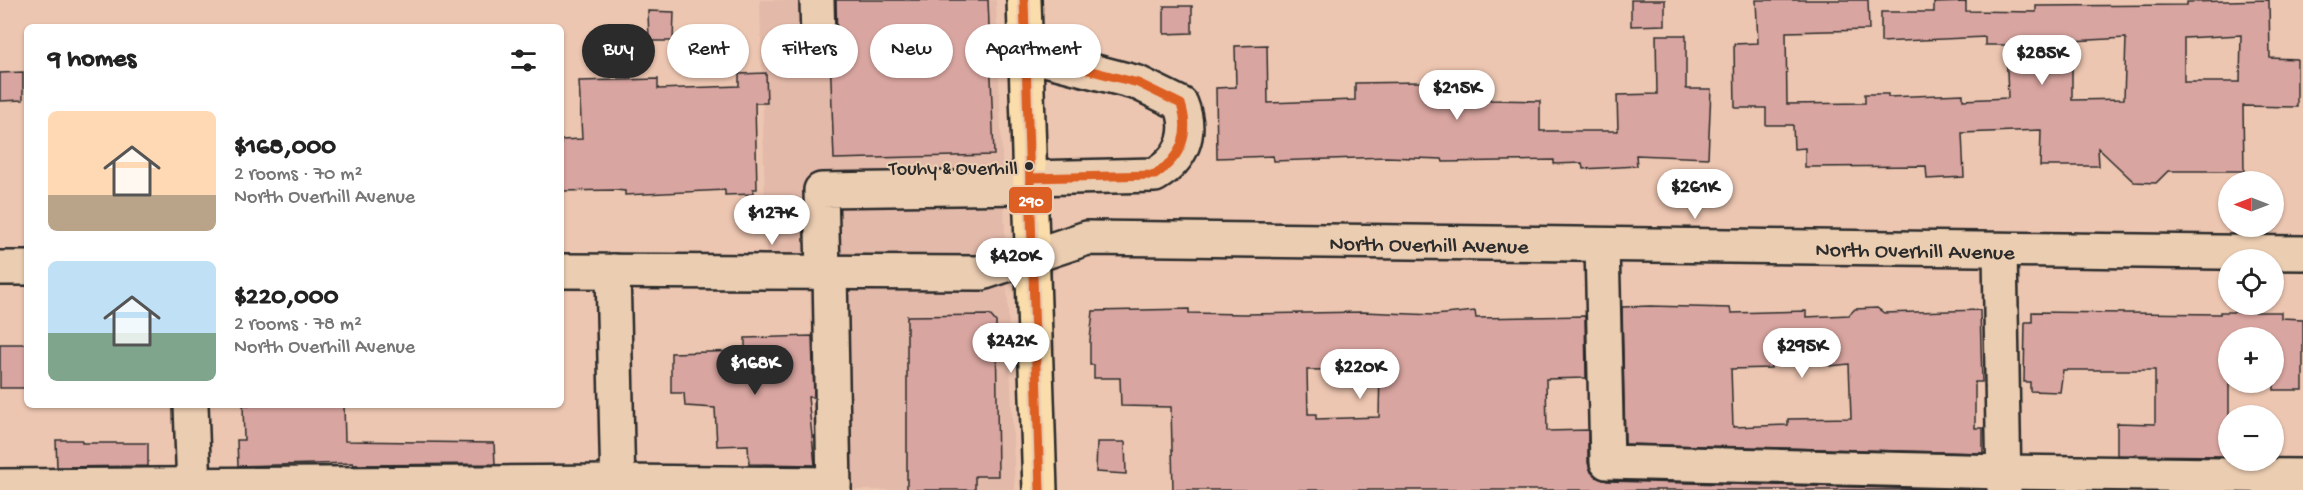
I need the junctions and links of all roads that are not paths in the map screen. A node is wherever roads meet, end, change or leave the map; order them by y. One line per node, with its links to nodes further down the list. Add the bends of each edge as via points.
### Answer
1 (817, 0): 3 (street)
2 (1024, 0): 4 (main road)
3 (818, 24)
4 (1025, 24)
5 (1101, 73): 7 (street, via 1138,83 1181,104 1188,120 1182,149 1170,166 1155,175)
6 (1027, 78): 7 (main road)
7 (1030, 183): 11 (main road); 16 (street, via 821,190)
8 (1602, 245): 9 (street, North Overhill Avenue); 11 (street, North Overhill Avenue, via 1087,238); 19 (street, via 1607,462)
9 (2000, 250): 10 (street, North Overhill Avenue); 19 (street)
10 (2303, 254)
11 (1032, 256): 16 (street, North Overhill Avenue, via 982,273); 24 (main road)
12 (0, 268): 13 (street)
13 (24, 268)
14 (564, 271): 15 (street, North Overhill Avenue)
15 (613, 271): 16 (street, North Overhill Avenue); 21 (street)
16 (827, 272): 22 (street)
17 (191, 408): 23 (street)
18 (2303, 476): 19 (street)
19 (2004, 481)
20 (0, 486): 23 (street)
21 (618, 486): 22 (street); 23 (street)
22 (834, 487)
23 (194, 488)
24 (1040, 490)

